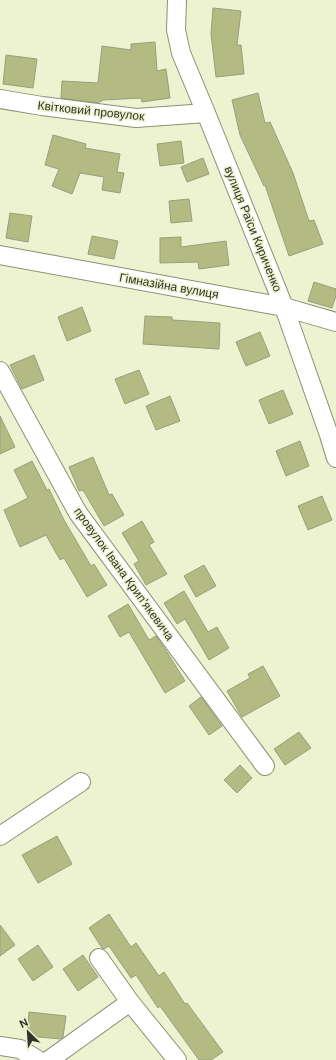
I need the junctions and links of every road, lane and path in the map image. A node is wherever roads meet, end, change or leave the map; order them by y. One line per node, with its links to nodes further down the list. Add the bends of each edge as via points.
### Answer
1 (177, 0): 3 (street, вулиця Раїси Кириченко, via 176,30 181,53)
2 (0, 99): 3 (street, Квітковий провулок, via 136,118)
3 (206, 113): 5 (street, вулиця Раїси Кириченко)
4 (0, 255): 5 (street, Гімназійна вулиця)
5 (284, 307): 6 (street, Гімназійна вулиця); 8 (street, вулиця Раїси Кириченко)
6 (336, 322)
7 (0, 371): 9 (street, провулок Івана Крипʼякевича, via 78,513)
8 (336, 458)
9 (265, 766)
10 (81, 782): 11 (street)
11 (0, 836)
12 (99, 958): 13 (street)
13 (130, 1002): 16 (street); 17 (street)
14 (0, 1046): 15 (street, via 20,1049)
15 (38, 1060)
16 (50, 1060)
17 (177, 1060)

